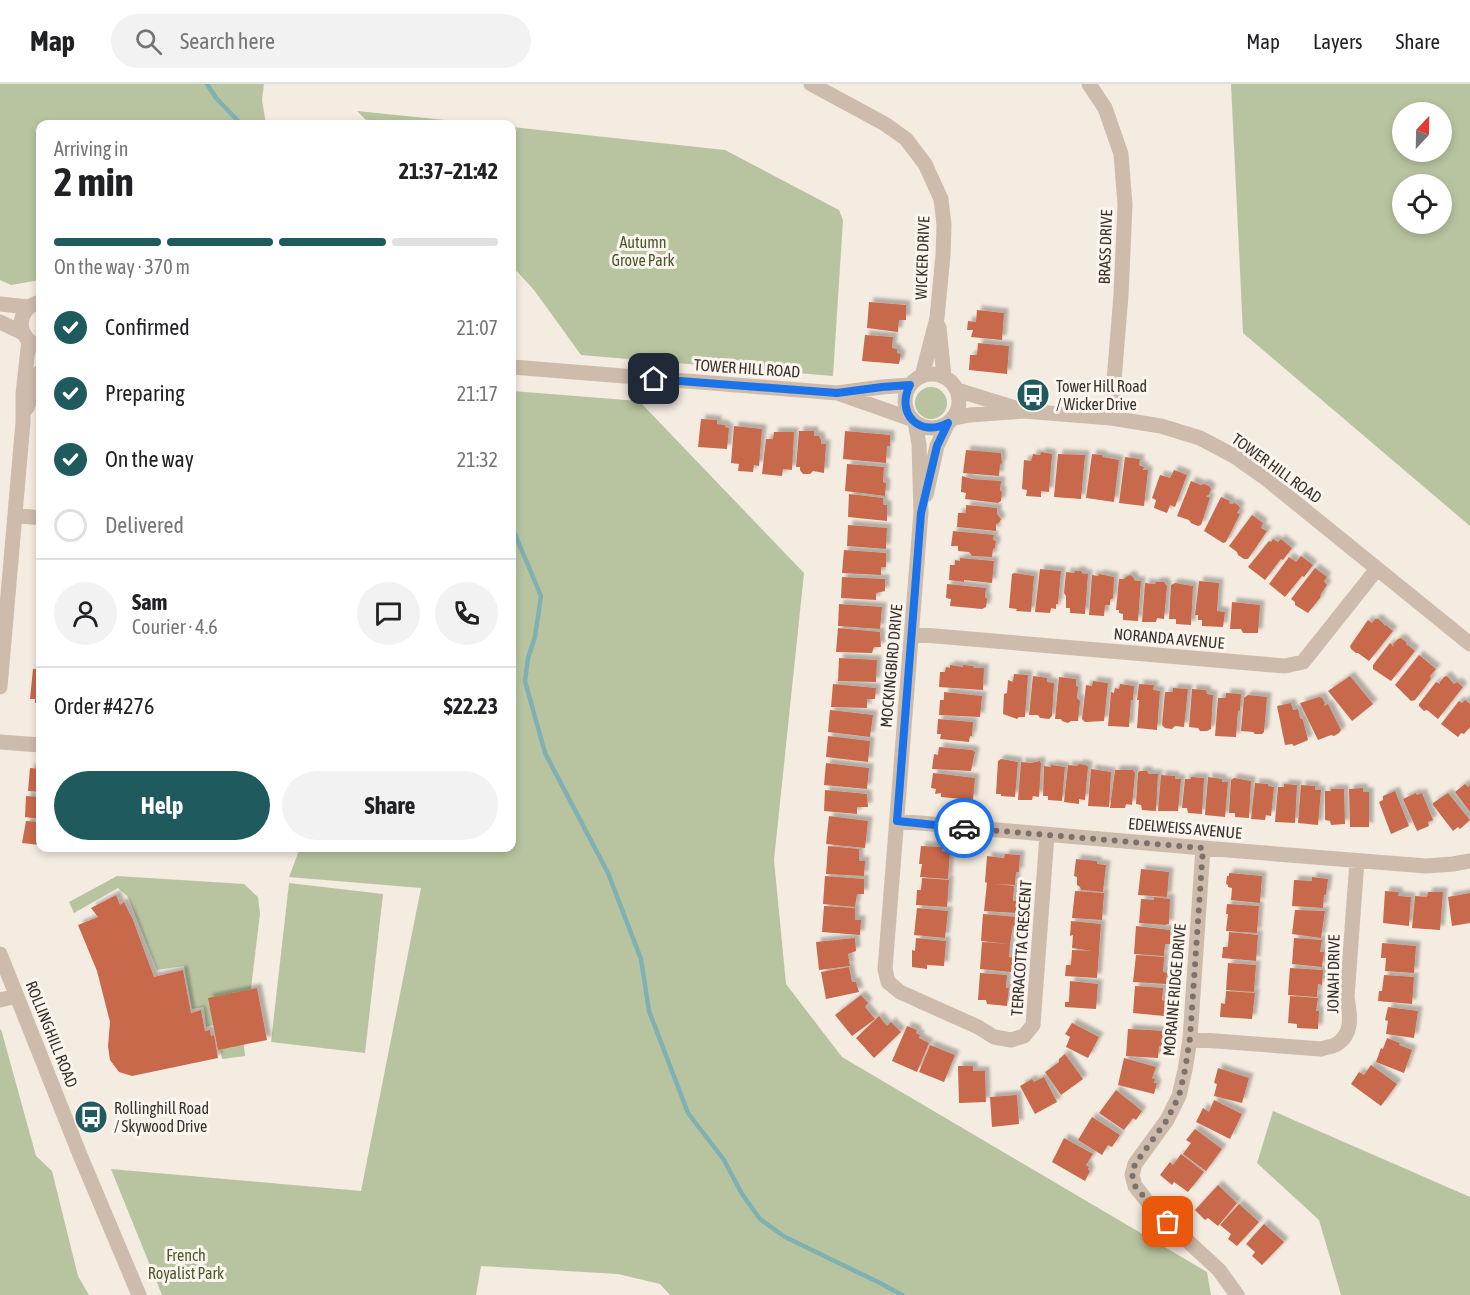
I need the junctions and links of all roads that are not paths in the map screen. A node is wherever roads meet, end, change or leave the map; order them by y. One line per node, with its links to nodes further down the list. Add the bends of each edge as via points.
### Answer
1 (811, 84): 5 (street, WICKER DRIVE, via 885,124 906,139 926,164 941,199 944,225)
2 (1089, 84): 15 (street, BRASS DRIVE, via 1105,108 1121,153 1125,205)
3 (0, 304): 4 (street)
4 (34, 304): 7 (street, via 21,320)
5 (938, 318): 9 (street, WICKER DRIVE); 10 (street, WICKER DRIVE)
6 (0, 322): 7 (street)
7 (31, 340): 18 (street, via 22,394)
8 (516, 367): 13 (street, TOWER HILL ROAD)
9 (944, 377): 10 (street, via 929,374); 12 (street)
10 (916, 381): 13 (street, TOWER HILL ROAD); 16 (street, via 904,402)
11 (36, 384): 18 (street)
12 (957, 390): 14 (street, TOWER HILL ROAD); 17 (street, via 959,407)
13 (837, 393): 16 (street, TOWER HILL ROAD)
14 (1024, 411): 15 (street, TOWER HILL ROAD); 17 (street, TOWER HILL ROAD, via 970,415)
15 (1111, 418): 22 (street, TOWER HILL ROAD, via 1161,426 1200,438 1234,456)
16 (913, 421): 17 (street, via 932,429); 19 (street, MOCKINGBIRD DRIVE, via 919,444)
17 (951, 421): 19 (street, MOCKINGBIRD DRIVE, via 937,446)
18 (23, 422): 20 (street)
19 (921, 513): 23 (street, MOCKINGBIRD DRIVE)
20 (15, 515): 21 (street); 25 (street)
21 (36, 518)
22 (1377, 569): 23 (street, NORANDA AVENUE, via 1303,662 1295,665); 24 (street, TOWER HILL ROAD)
23 (912, 634): 28 (street, MOCKINGBIRD DRIVE)
24 (1470, 644)
25 (0, 687)
26 (0, 742): 27 (street)
27 (36, 746)
28 (897, 821): 29 (street, EDELWEISS AVENUE); 29 (street, TERRACOTTA CRESCENT, via 885,969 888,982 900,992 994,1037 1011,1040 1024,1036 1033,1025)
29 (1047, 835): 30 (street, EDELWEISS AVENUE)
30 (1203, 848): 31 (street, EDELWEISS AVENUE); 36 (street, MORAINE RIDGE DRIVE)
31 (1357, 861): 32 (street, EDELWEISS AVENUE, via 1426,866); 36 (street, JONAH DRIVE, via 1346,1035 1336,1045 1321,1048)
32 (1470, 861)
33 (0, 954): 34 (street, ROLLINGHILL ROAD)
34 (17, 996): 35 (street); 37 (street, ROLLINGHILL ROAD)
35 (0, 1000)
36 (1190, 1038): 38 (street, MORAINE RIDGE DRIVE, via 1179,1096 1132,1174 1135,1186 1154,1209 1219,1270)
37 (139, 1295)
38 (1237, 1295)

